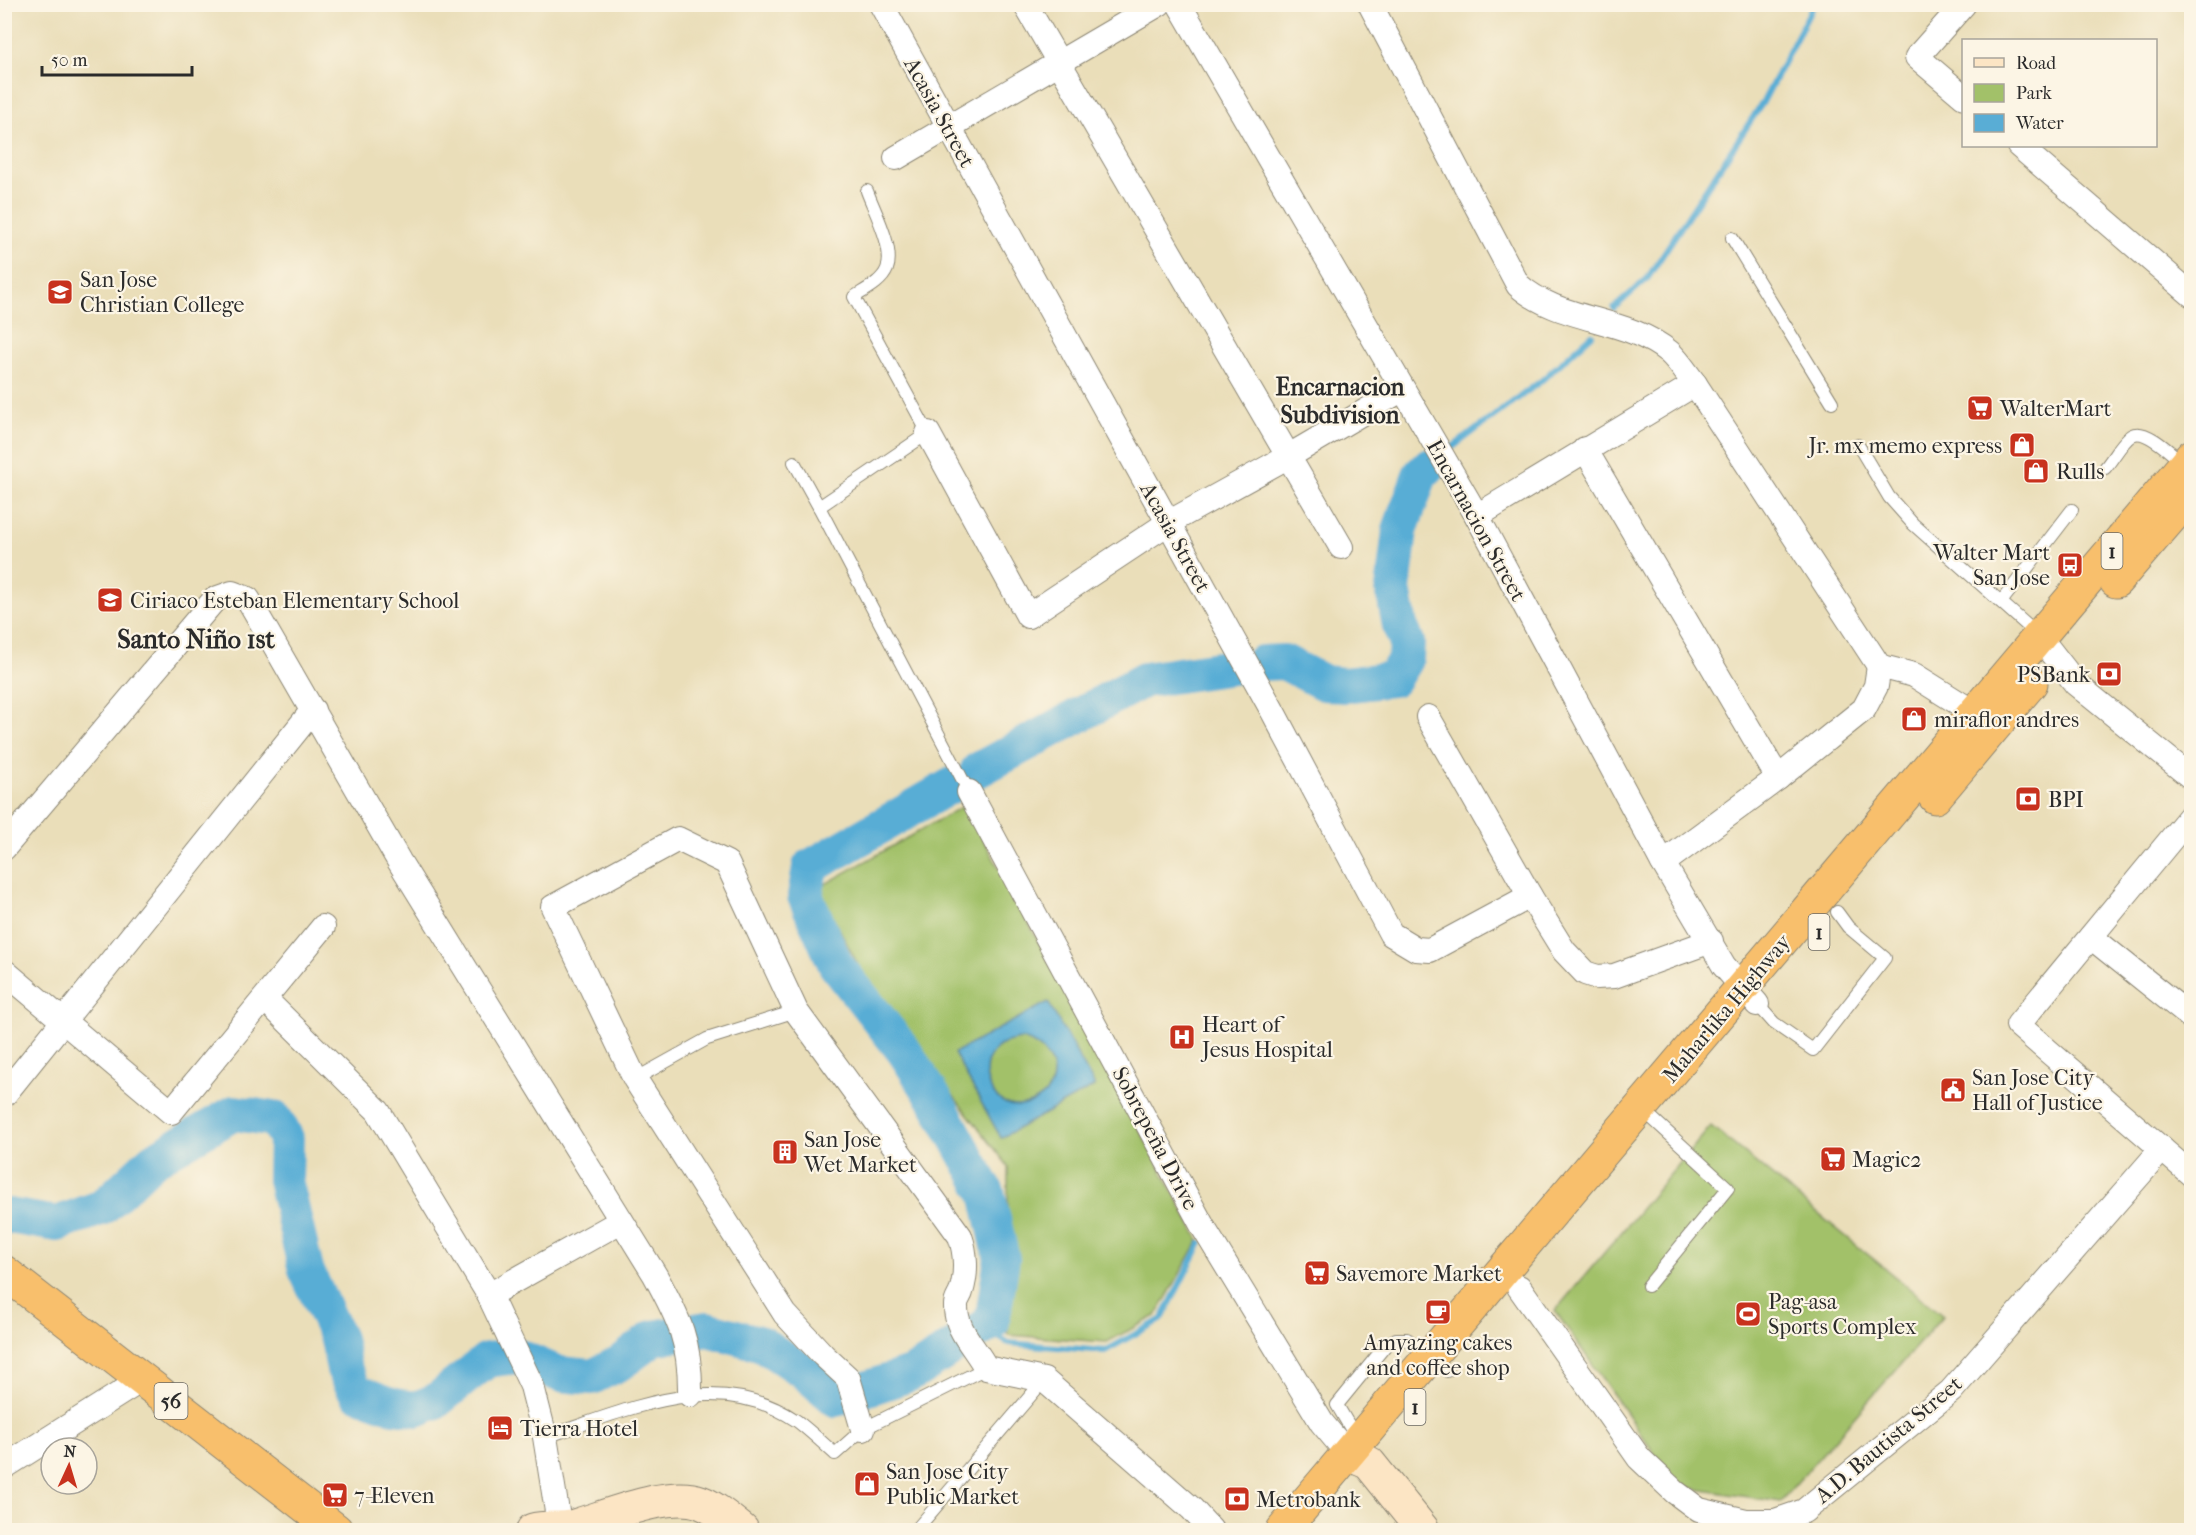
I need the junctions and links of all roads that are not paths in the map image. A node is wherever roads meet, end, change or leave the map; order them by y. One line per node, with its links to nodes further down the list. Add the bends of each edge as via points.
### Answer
1 (881, 4): 9 (street, Acasia Street)
2 (1025, 4): 7 (street)
3 (1159, 4): 7 (street)
4 (1179, 4): 16 (street, Encarnacion Street)
5 (1370, 4): 15 (street, via 1518,285 1536,297 1648,340 1669,352)
6 (1964, 4): 8 (street, via 1917,57)
7 (1059, 63): 9 (street); 21 (street)
8 (1962, 95)
9 (949, 127): 11 (street); 28 (street, Acasia Street)
10 (2020, 147): 14 (street)
11 (896, 158)
12 (867, 191): 18 (lane, via 889,252 887,270 875,284 854,297)
13 (1732, 238): 17 (lane)
14 (2192, 295)
15 (1695, 384): 20 (street); 32 (street)
16 (1403, 389): 21 (street); 27 (street, Encarnacion Street)
17 (1832, 402)
18 (928, 433): 25 (lane); 28 (street, via 1028,616)
19 (1858, 445): 30 (lane, via 1889,497 1912,525)
20 (1585, 449): 27 (street); 36 (street)
21 (1289, 456): 28 (street); 29 (street)
22 (794, 462): 25 (lane)
23 (2105, 468): 24 (lane, via 2132,435 2140,434 2149,436)
24 (2190, 471): 31 (highway, Maharlika Highway / 1)
25 (819, 507): 38 (lane)
26 (2072, 510): 30 (lane)
27 (1477, 516): 41 (street, Encarnacion Street)
28 (1168, 523): 42 (street, Acasia Street, via 1391,933 1416,949 1430,950)
29 (1341, 547)
30 (2001, 602): 31 (lane)
31 (2047, 647): 35 (highway, Maharlika Highway / 1); 37 (street, via 2076,684)
32 (1879, 666): 35 (street, via 1914,675); 36 (street, via 1876,686 1864,709)
33 (313, 710): 40 (street, via 251,603 238,594 220,596); 52 (street); 58 (street, via 399,861)
34 (1428, 717): 42 (street)
35 (1986, 720): 43 (highway, Maharlika Highway / 1); 48 (highway, Maharlika Highway / 1)
36 (1778, 778): 41 (street)
37 (2192, 778)
38 (969, 792): 70 (street, Sobrepeña Drive, via 1203,1227 1322,1423)
39 (2192, 814): 45 (street)
40 (4, 848)
41 (1663, 863): 46 (street, Encarnacion Street)
42 (1530, 896): 46 (street, via 1585,974 1614,975)
43 (1837, 912): 48 (highway, Maharlika Highway / 1); 48 (lane, via 1848,927 1885,958 1813,1050 1774,1023)
44 (323, 927): 49 (street)
45 (2091, 937): 50 (street); 56 (street, via 2018,1025)
46 (1711, 940): 48 (street, Encarnacion Street, via 1724,966)
47 (4, 971): 52 (street)
48 (1750, 996): 55 (highway, Maharlika Highway / 1)
49 (265, 999): 52 (street, via 171,1112); 62 (street, via 378,1111)
50 (2188, 1009)
51 (796, 1011): 53 (lane, via 707,1039); 53 (street, via 727,863 678,838 553,907); 63 (street, via 960,1236 965,1257 956,1303)
52 (63, 1021): 54 (street)
53 (635, 1079): 68 (street, via 785,1314 848,1378)
54 (4, 1095)
55 (1649, 1115): 60 (lane, via 1728,1188); 61 (highway, Maharlika Highway / 1); 64 (highway, Maharlika Highway / 1)
56 (2162, 1149): 57 (street); 61 (street, A.D. Bautista Street, via 1951,1391 1804,1511 1774,1521 1746,1521 1699,1510 1675,1492 1639,1458)
57 (2192, 1175)
58 (621, 1221): 62 (street); 67 (street, via 681,1322 689,1360)
59 (4, 1272): 65 (highway, 56)
60 (1648, 1286)
61 (1519, 1287): 64 (highway, Maharlika Highway / 1)
62 (489, 1294): 69 (street, via 532,1386)
63 (974, 1348): 66 (street); 68 (lane)
64 (1439, 1364): 70 (highway, Maharlika Highway / 1)
65 (143, 1379): 71 (street); 72 (highway, 56)
66 (1044, 1380): 76 (lane); 77 (street)
67 (690, 1395): 68 (lane, via 720,1393 760,1403 797,1421 835,1454); 69 (lane)
68 (860, 1420)
69 (545, 1437): 74 (street)
70 (1358, 1453): 78 (highway, Maharlika Highway / 1); 79 (highway, Maharlika Highway / 1); 80 (street)
71 (4, 1467)
72 (336, 1530)
73 (533, 1530): 74 (street)
74 (559, 1530): 75 (street, via 682,1498 716,1510)
75 (742, 1530)
76 (916, 1530)
77 (1211, 1530)
78 (1283, 1530)
79 (1312, 1530)
80 (1423, 1530)

